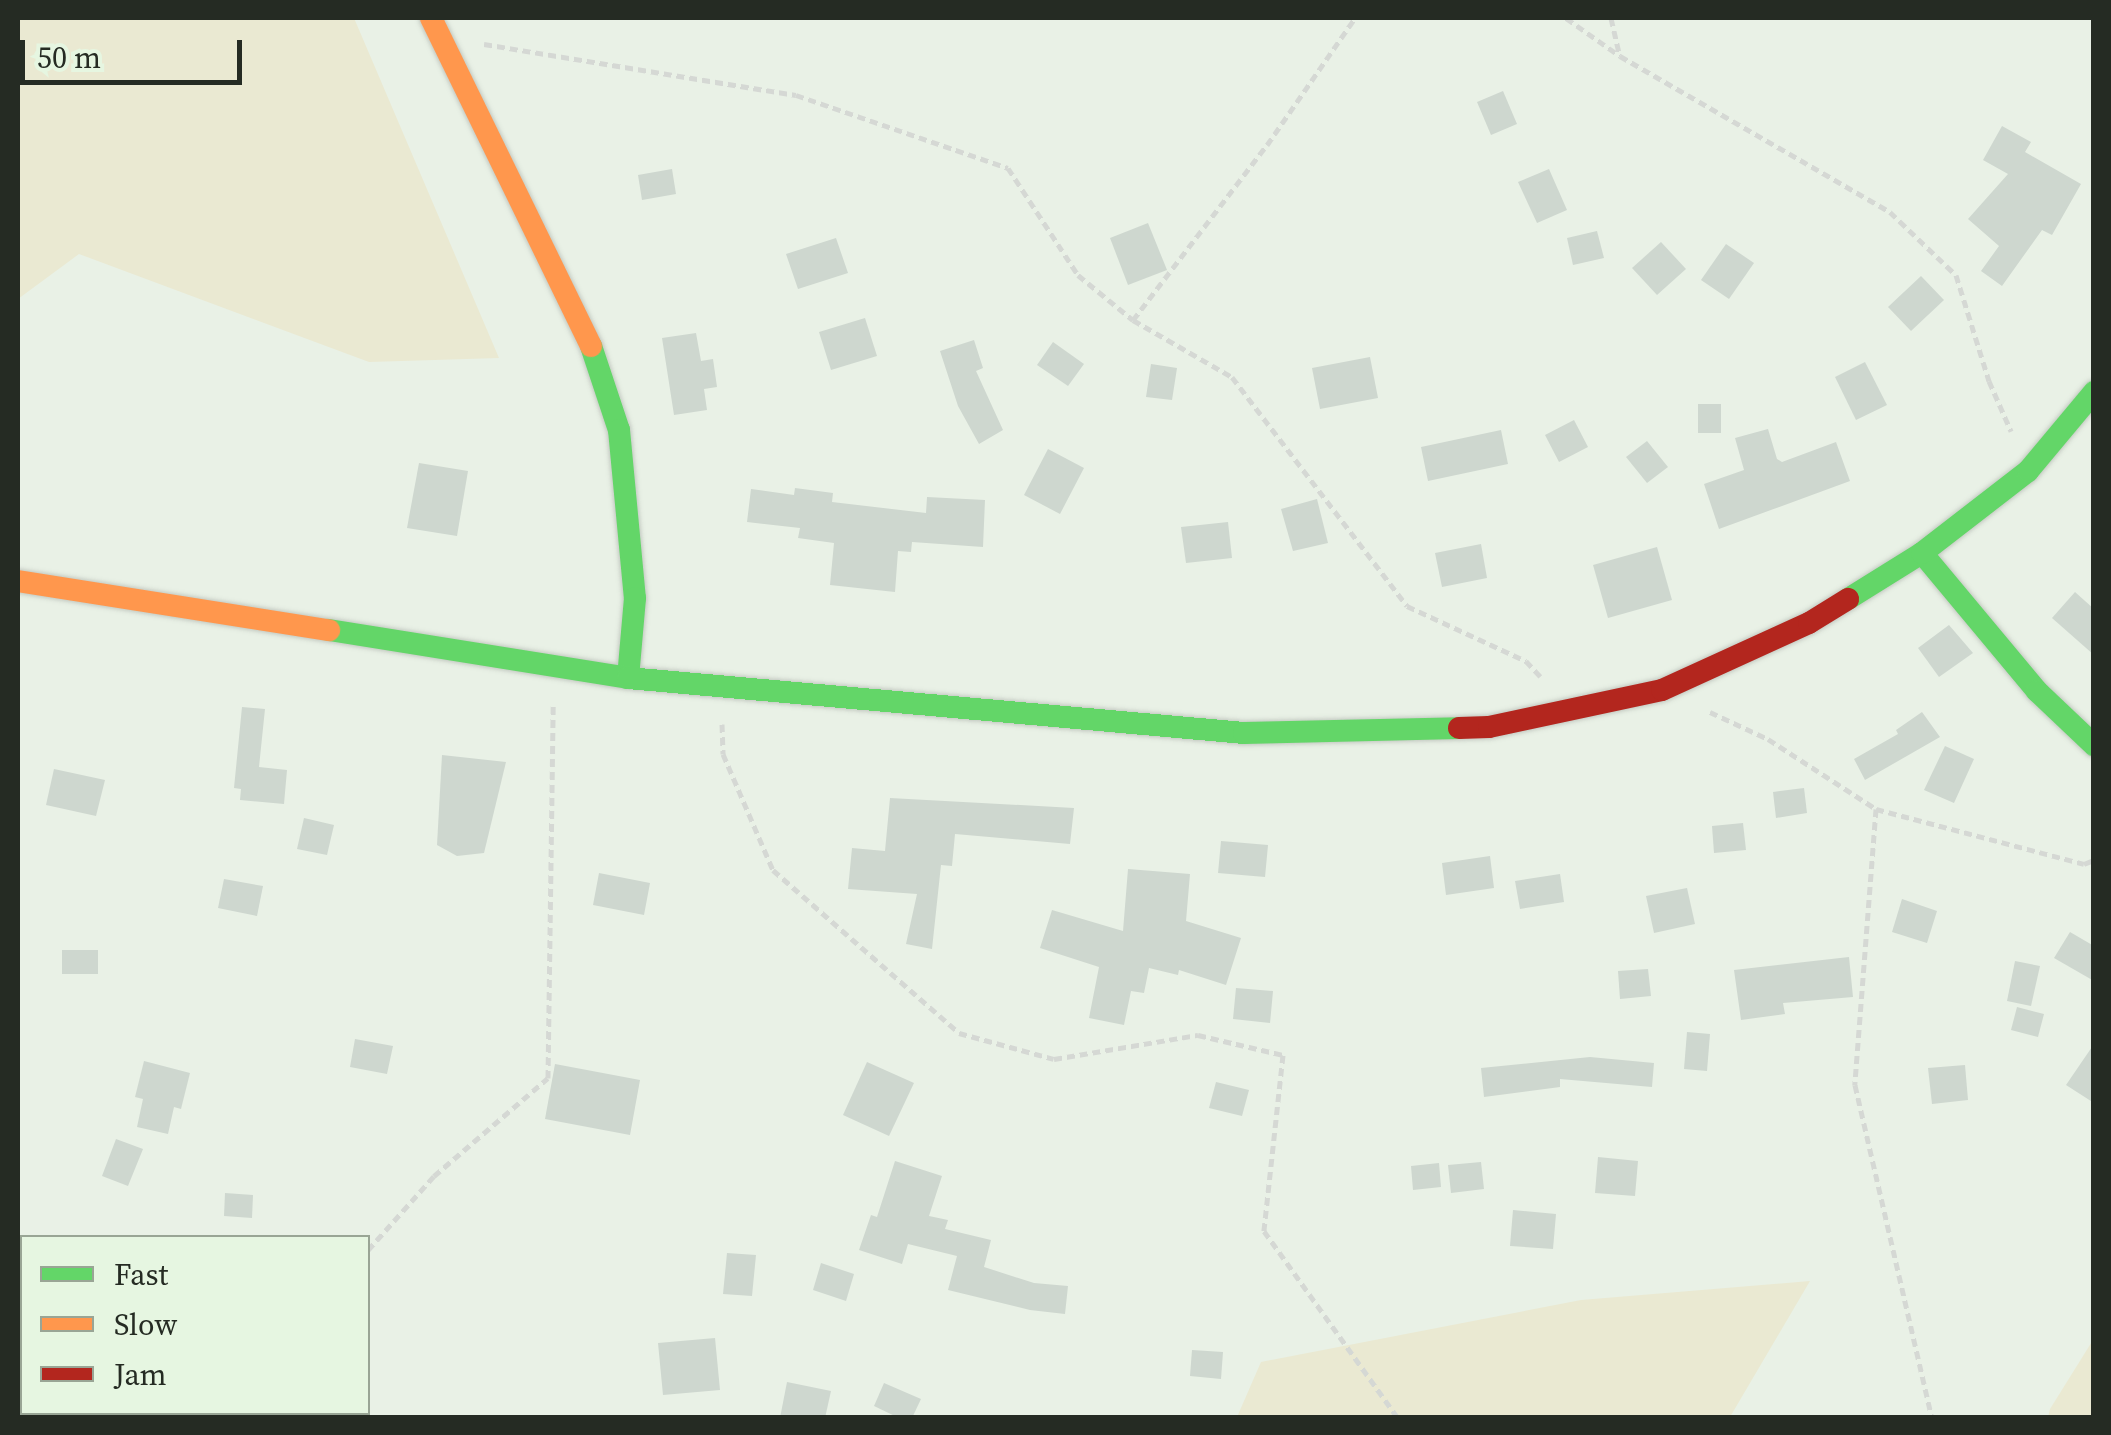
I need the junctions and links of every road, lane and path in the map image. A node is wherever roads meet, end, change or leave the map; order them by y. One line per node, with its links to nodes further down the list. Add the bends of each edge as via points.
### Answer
1 (1355, 18): 6 (path)
2 (1566, 18): 5 (path)
3 (1612, 18): 5 (path)
4 (435, 27): 6 (path, via 796,96 1008,168 1078,275); 12 (main road, via 589,340 620,430 635,598)
5 (1620, 56): 8 (path, via 1890,212 1956,275 1989,381)
6 (1134, 320): 15 (path, via 1232,377 1407,606 1526,661)
7 (2094, 392): 8 (main road)
8 (2028, 471): 9 (main road)
9 (1922, 552): 14 (main road, via 1809,623); 16 (main road, via 2037,691)
10 (18, 582): 11 (main road)
11 (554, 668): 12 (main road); 19 (path, via 548,1078 434,1176)
12 (628, 678): 13 (main road)
13 (721, 686): 15 (main road, via 1244,733 1489,727); 20 (path, via 723,754 774,870 959,1033 1054,1059 1198,1035 1282,1056 1264,1231)
14 (1662, 690): 15 (main road); 17 (path, via 1768,738)
15 (1573, 711)
16 (2094, 746)
17 (1876, 809): 18 (path, via 2084,864); 21 (path, via 1855,1085)
18 (2094, 860)
19 (370, 1248)
20 (1398, 1418)
21 (1932, 1418)

